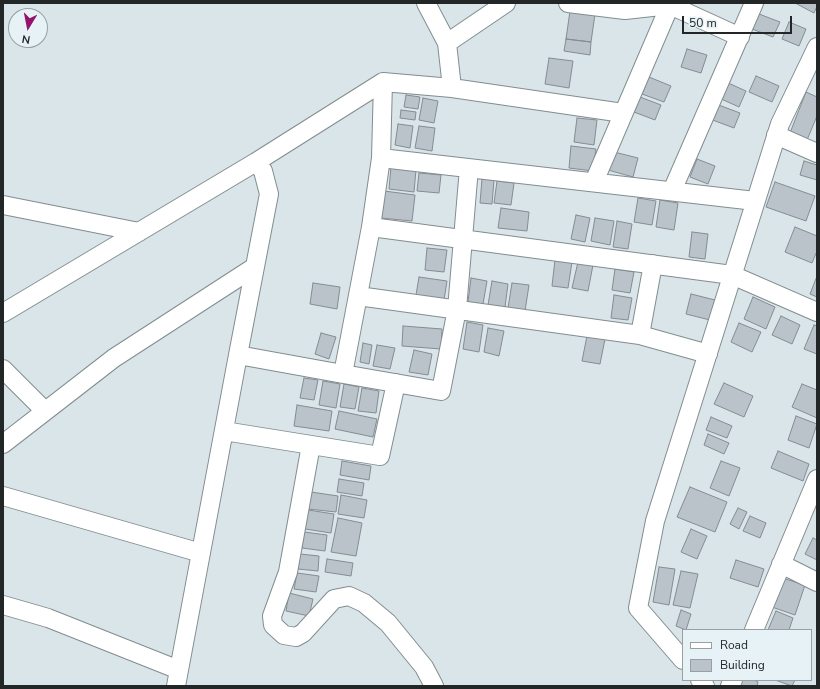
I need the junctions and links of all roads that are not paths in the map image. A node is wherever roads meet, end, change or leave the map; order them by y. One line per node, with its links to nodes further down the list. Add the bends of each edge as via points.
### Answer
1 (426, 3): 8 (street)
2 (506, 3): 8 (street)
3 (568, 3): 6 (street)
4 (754, 3): 7 (street)
5 (670, 5): 6 (street); 7 (street); 12 (street)
6 (625, 7)
7 (740, 37): 19 (street)
8 (447, 43): 11 (street)
9 (817, 48): 13 (street)
10 (383, 82): 11 (street); 15 (street); 16 (street)
11 (452, 88): 12 (street)
12 (623, 113): 18 (street)
13 (776, 135): 14 (street); 20 (street)
14 (817, 153)
15 (381, 158): 17 (street); 22 (street)
16 (256, 162): 23 (street); 26 (street, via 263,171 269,194)
17 (469, 168): 18 (street); 24 (street)
18 (594, 182): 19 (street)
19 (672, 191): 20 (street)
20 (755, 201): 27 (street)
21 (3, 205): 23 (street)
22 (372, 227): 24 (street); 28 (street)
23 (139, 232): 31 (street)
24 (462, 239): 25 (street); 29 (street)
25 (653, 264): 27 (street); 32 (street)
26 (253, 268): 34 (street); 38 (street, via 114,358)
27 (732, 275): 30 (street); 33 (street)
28 (358, 296): 29 (street); 36 (street)
29 (457, 309): 32 (street); 37 (street, via 441,391)
30 (817, 312)
31 (3, 313)
32 (640, 335): 33 (street)
33 (708, 354): 49 (street, via 655,521 638,608)
34 (238, 355): 36 (street); 39 (street)
35 (3, 369): 38 (street)
36 (343, 374): 37 (street)
37 (396, 383): 41 (street, via 380,456)
38 (45, 411): 40 (street)
39 (224, 431): 41 (street); 44 (street)
40 (3, 444)
41 (311, 445): 51 (street, via 288,572 272,616 273,625 284,635 296,637 303,633 334,599 349,596 364,603 388,623 424,667)
42 (817, 479): 45 (street)
43 (3, 496): 44 (street)
44 (200, 553): 50 (street)
45 (781, 564): 46 (street); 48 (street)
46 (817, 582)
47 (3, 604): 50 (street, via 48,618)
48 (754, 629)
49 (682, 659)
50 (178, 678)
51 (434, 686)

